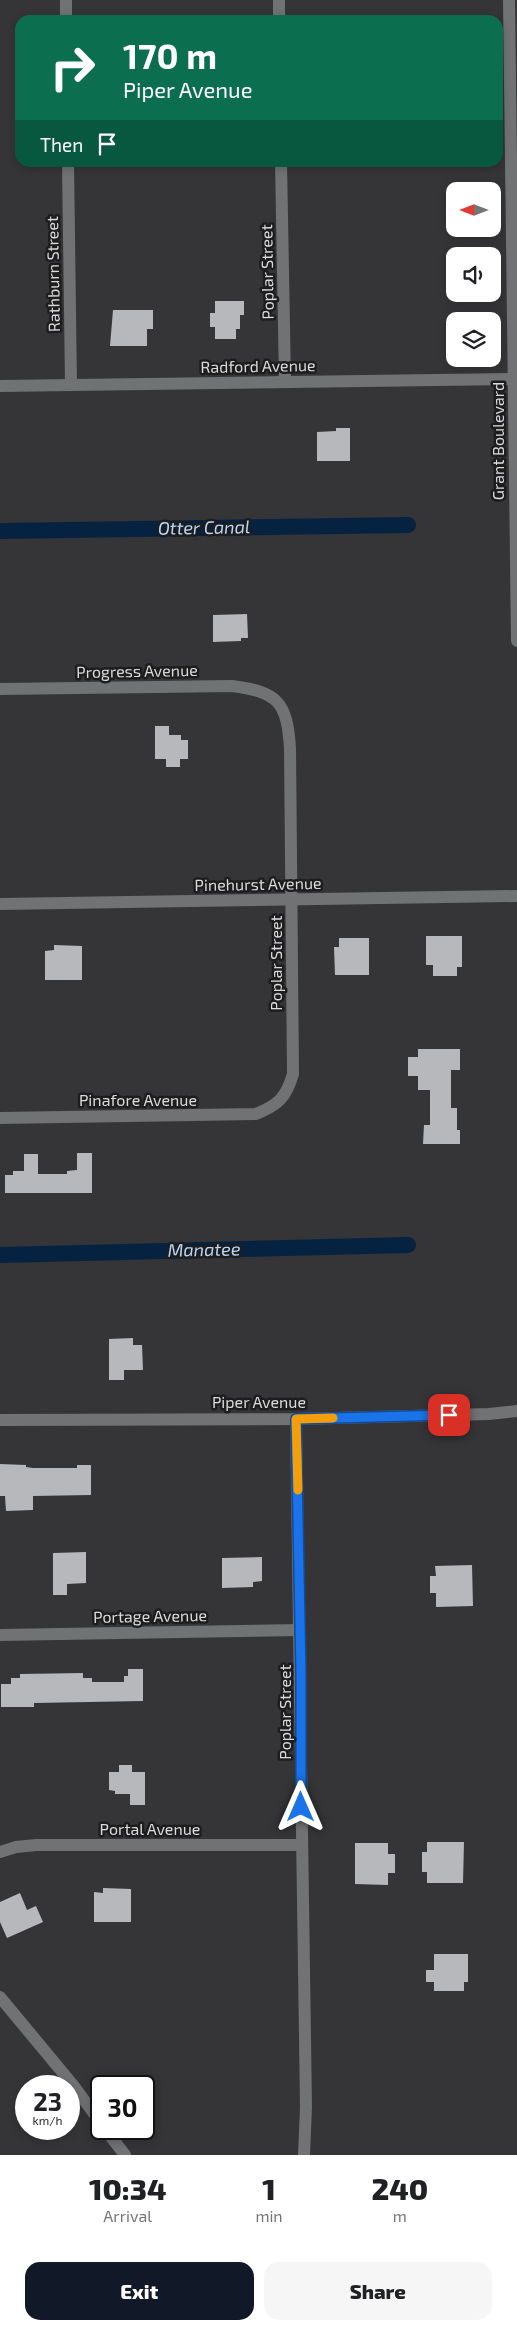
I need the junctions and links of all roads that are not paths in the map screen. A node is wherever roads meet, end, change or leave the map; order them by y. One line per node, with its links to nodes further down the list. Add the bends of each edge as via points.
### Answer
1 (66, 0): 4 (street)
2 (279, 0): 5 (street)
3 (509, 0): 8 (street, Grant Boulevard)
4 (66, 15)
5 (279, 15)
6 (68, 167): 10 (street, Rathburn Street)
7 (281, 167): 9 (street, Poplar Street)
8 (516, 380): 9 (street, Radford Avenue); 12 (street, Grant Boulevard)
9 (285, 382): 10 (street, Radford Avenue)
10 (71, 385): 11 (street, Radford Avenue)
11 (0, 386)
12 (517, 641)
13 (0, 689): 14 (street, Progress Avenue, via 232,686)
14 (273, 697): 16 (street, Poplar Street, via 285,714 289,731)
15 (517, 896): 16 (street, Pinehurst Avenue)
16 (292, 899): 17 (street, Pinehurst Avenue); 18 (street, Poplar Street, via 293,1074 288,1091)
17 (0, 904)
18 (274, 1106): 19 (street, Pinafore Avenue, via 256,1114 237,1116)
19 (0, 1118)
20 (517, 1411): 21 (street, Piper Avenue)
21 (296, 1419): 22 (street, Piper Avenue); 23 (street, Poplar Street)
22 (0, 1420)
23 (300, 1630): 24 (street, Portage Avenue); 25 (street, Poplar Street)
24 (0, 1635)
25 (301, 1845): 26 (street, Portal Avenue, via 36,1845 16,1846); 31 (street, Poplar Street)
26 (0, 1852)
27 (0, 1997): 28 (street)
28 (90, 2109)
29 (113, 2140): 30 (street)
30 (125, 2155)
31 (304, 2155)

